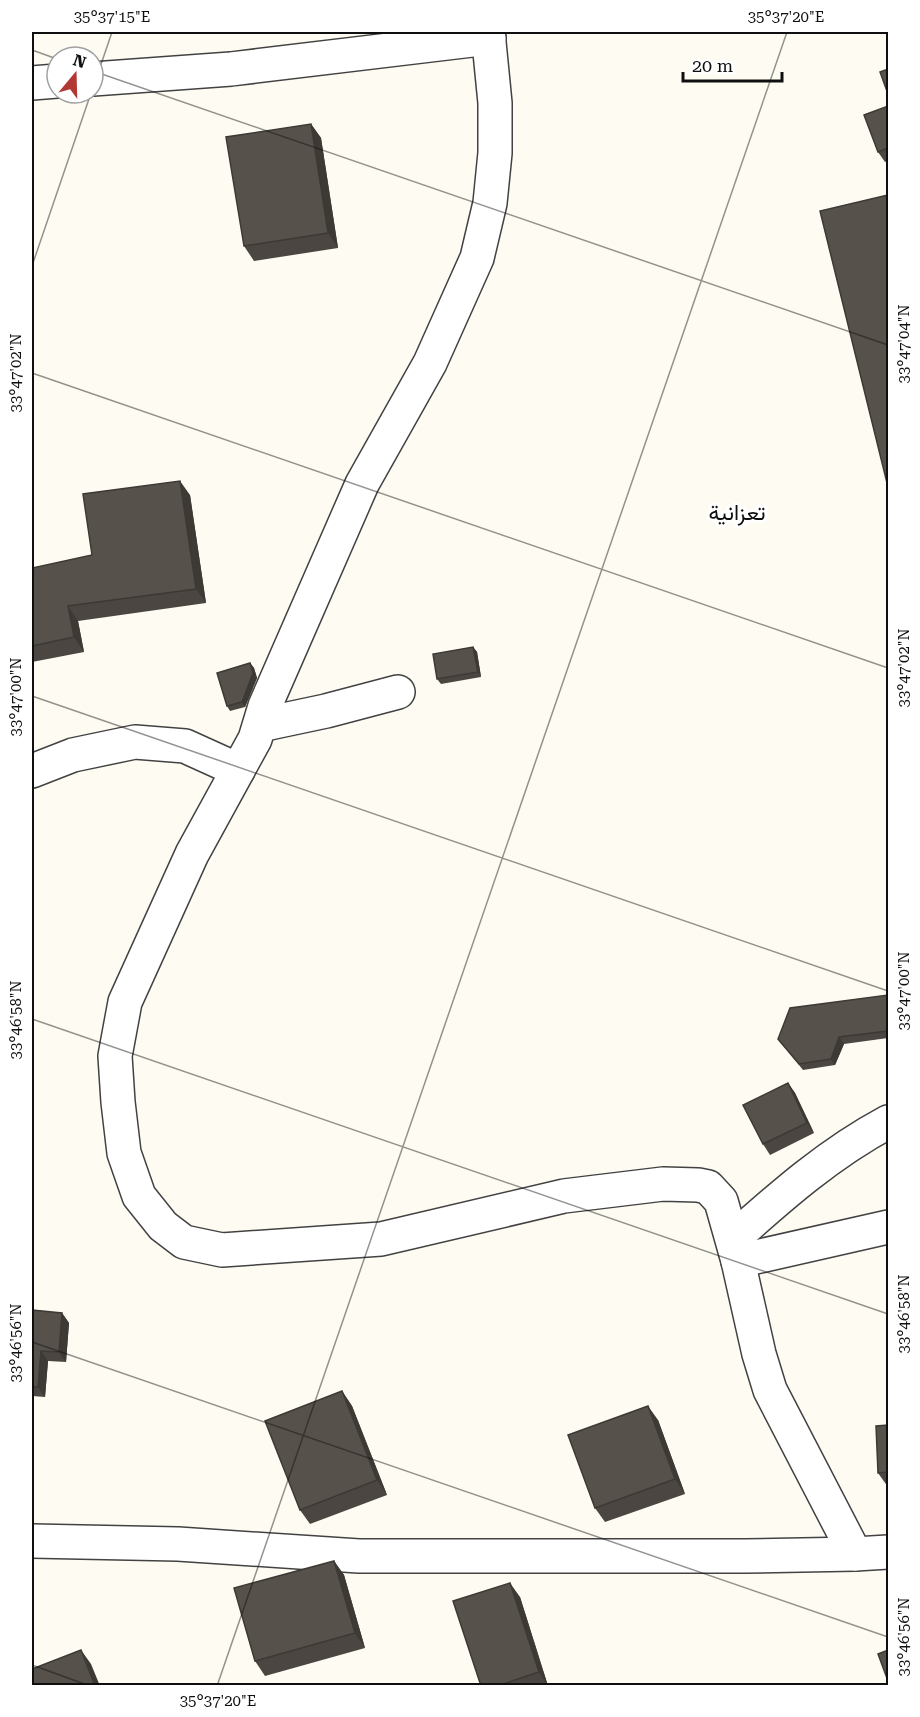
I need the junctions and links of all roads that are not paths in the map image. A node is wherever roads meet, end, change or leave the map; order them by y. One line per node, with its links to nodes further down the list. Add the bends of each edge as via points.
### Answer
1 (489, 35): 2 (street, via 231,69); 4 (street, via 495,153 490,203 477,258 430,363 362,484)
2 (105, 77)
3 (398, 692): 4 (street)
4 (260, 725): 5 (street)
5 (238, 770): 6 (street, via 185,746 135,742 73,755); 9 (street, via 192,854 125,1002 115,1056 124,1153 139,1196 163,1226 184,1242 222,1250 381,1239 564,1196 663,1184 698,1185 708,1187 721,1201)
6 (32, 771)
7 (888, 1122): 9 (street, via 816,1167)
8 (888, 1227): 9 (street)
9 (735, 1250): 12 (street, via 770,1390)
10 (32, 1541): 12 (street, via 178,1544 359,1556)
11 (888, 1552): 12 (street)
12 (855, 1554)

